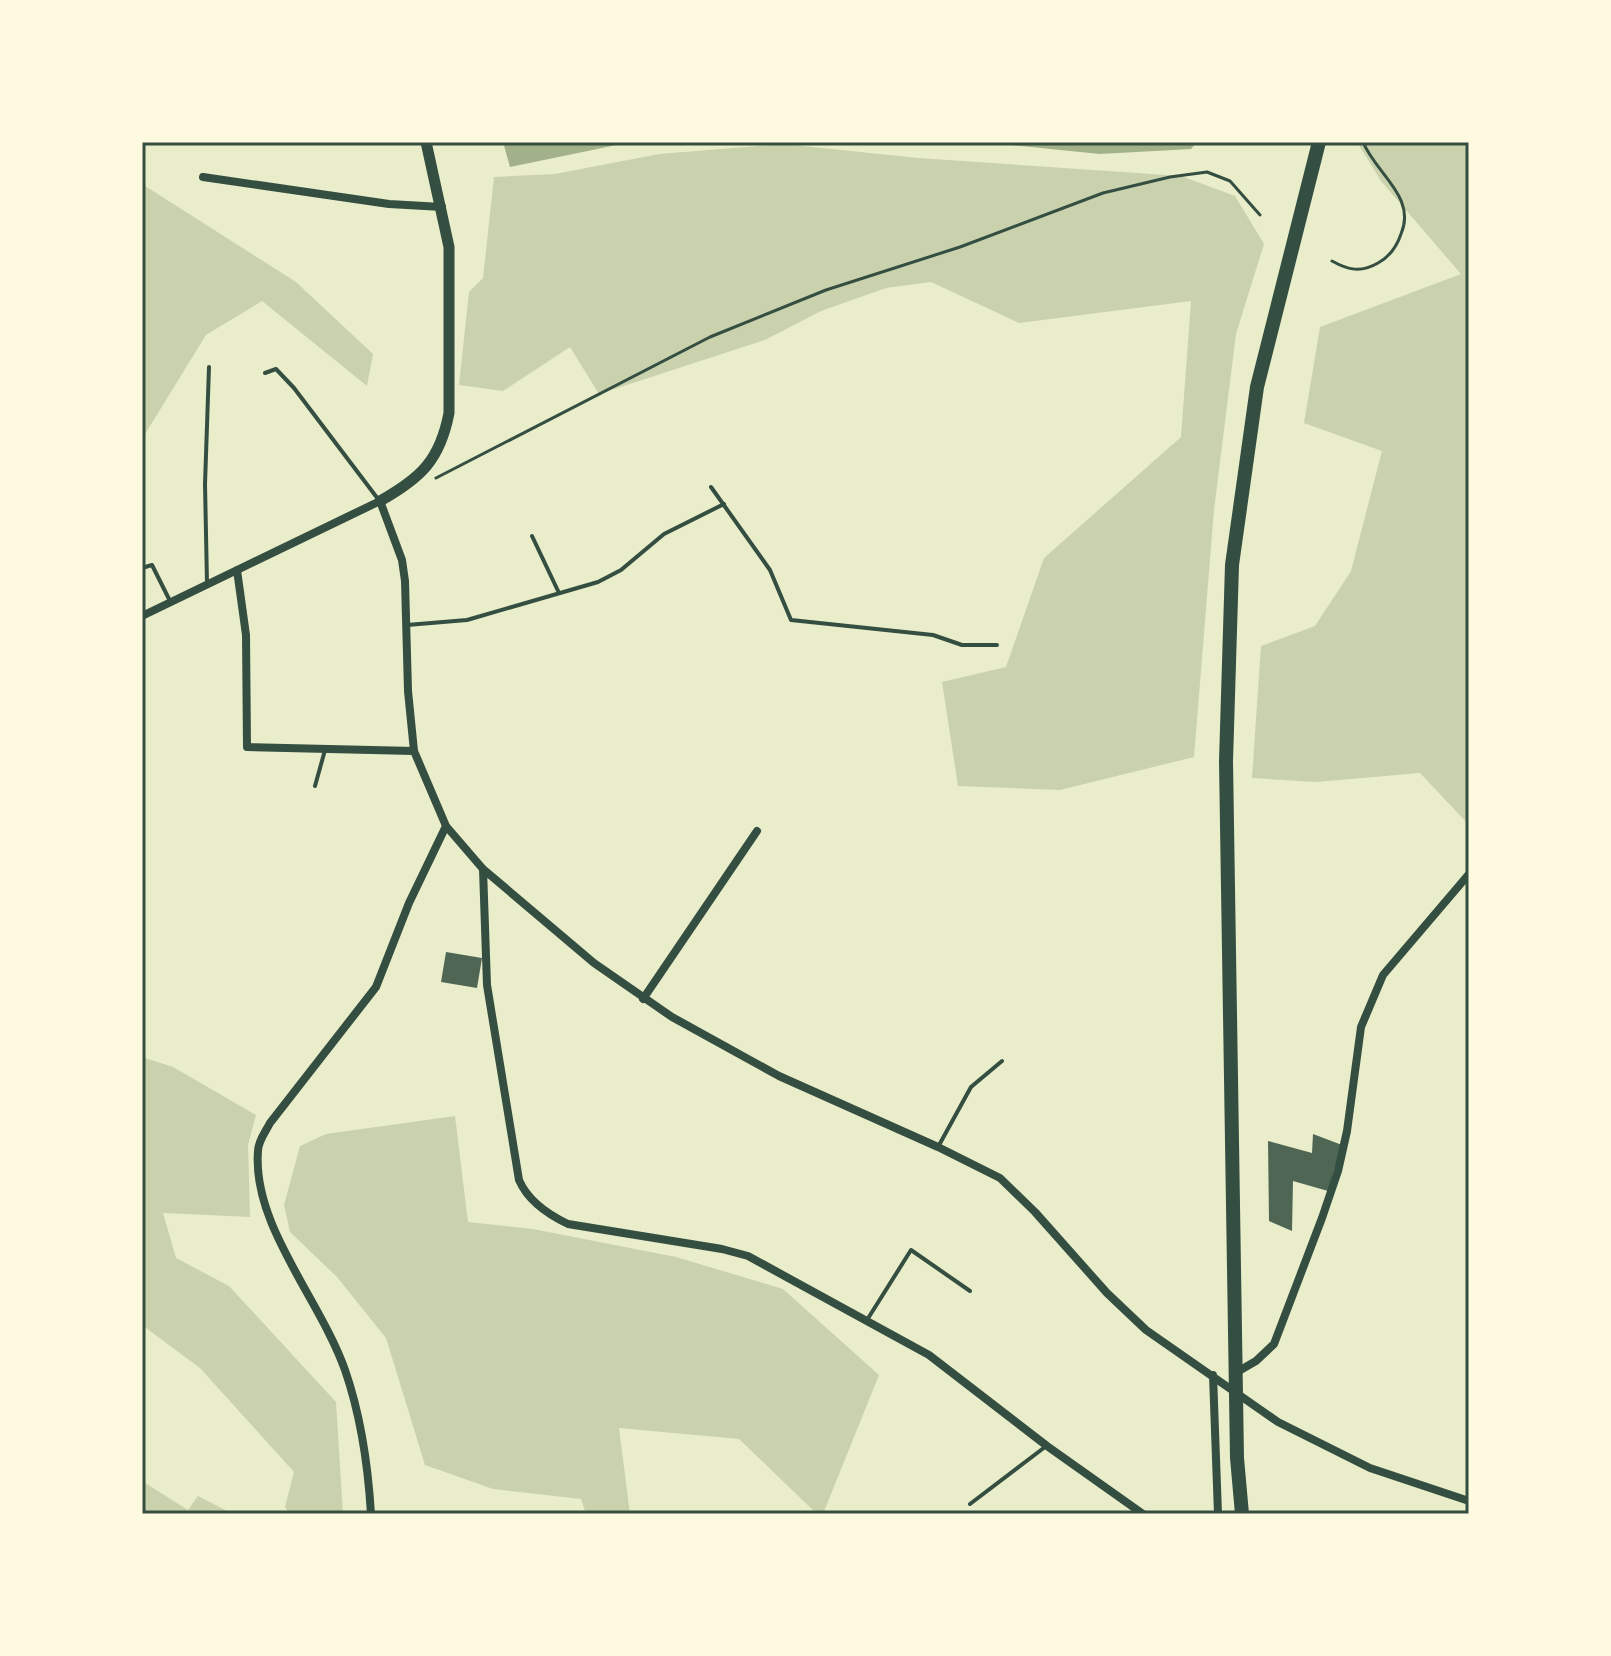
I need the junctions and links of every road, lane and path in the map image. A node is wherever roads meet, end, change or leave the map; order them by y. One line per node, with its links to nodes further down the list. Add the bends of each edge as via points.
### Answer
1 (426, 142): 5 (street)
2 (1319, 142): 35 (main road, via 1257,387 1232,565 1226,761)
3 (1363, 142): 7 (path, via 1404,201 1407,221 1388,257 1375,265 1348,270)
4 (203, 177): 5 (street)
5 (442, 207): 12 (street, via 450,309 444,439 432,462)
6 (1260, 215): 10 (path, via 1230,181 1207,172 1103,193 826,290 710,337)
7 (1332, 261)
8 (209, 367): 17 (lane)
9 (265, 373): 12 (lane, via 276,369 294,388)
10 (432, 480)
11 (711, 487): 13 (lane)
12 (380, 501): 16 (street); 21 (street, via 402,560)
13 (724, 504): 18 (lane, via 664,534 621,570); 22 (lane, via 770,570 791,620 933,635 962,645)
14 (532, 536): 18 (lane)
15 (142, 568): 19 (lane, via 152,565)
16 (237, 570): 17 (street); 23 (street, via 246,635 247,747)
17 (207, 585): 19 (street)
18 (559, 593): 21 (lane, via 467,620)
19 (171, 603): 20 (street)
20 (142, 616)
21 (406, 625): 24 (street)
22 (997, 645)
23 (326, 749): 24 (street); 25 (lane)
24 (414, 751): 26 (street)
25 (315, 786)
26 (446, 826): 28 (street); 41 (street, via 376,987 257,1147 268,1218 326,1324 345,1372 367,1461)
27 (757, 831): 30 (street)
28 (483, 869): 30 (street); 34 (street, via 487,985 525,1195 568,1224 748,1256)
29 (1469, 874): 35 (street, via 1383,975 1361,1027 1347,1131 1322,1218 1274,1344)
30 (643, 999): 32 (street, via 779,1076)
31 (1002, 1061): 32 (lane, via 971,1087)
32 (938, 1147): 36 (street, via 1000,1178 1122,1308)
33 (970, 1291): 34 (lane, via 911,1250)
34 (865, 1322): 38 (street, via 929,1355)
35 (1237, 1372): 37 (main road)
36 (1213, 1375): 37 (street); 43 (street)
37 (1236, 1391): 39 (street, via 1278,1422 1370,1468); 44 (main road)
38 (1047, 1446): 40 (lane); 42 (street)
39 (1469, 1501)
40 (970, 1504)
41 (371, 1514)
42 (1143, 1514)
43 (1218, 1514)
44 (1242, 1514)

